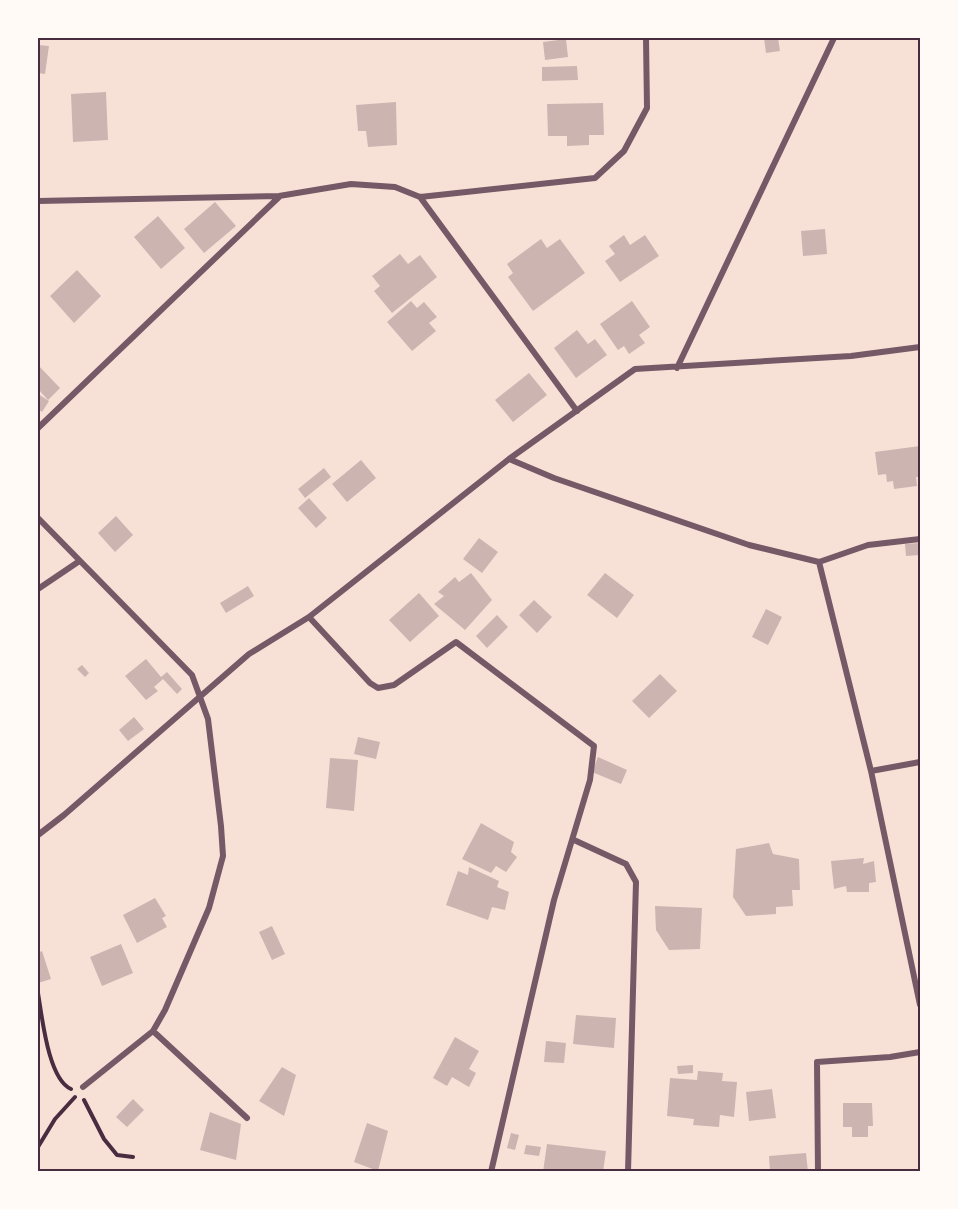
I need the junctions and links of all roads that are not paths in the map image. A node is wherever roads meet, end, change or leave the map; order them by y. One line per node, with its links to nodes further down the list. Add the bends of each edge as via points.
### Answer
1 (646, 38): 4 (street, via 647,108 624,151 595,178)
2 (834, 38): 7 (street)
3 (279, 196): 4 (street, via 351,184 395,188); 5 (street); 9 (street)
4 (420, 197): 8 (street)
5 (38, 201)
6 (921, 347): 7 (street)
7 (677, 368): 8 (street, via 635,369)
8 (577, 411): 10 (street)
9 (38, 428)
10 (509, 459): 14 (street, via 749,545); 16 (street)
11 (38, 518): 13 (street)
12 (921, 538): 14 (street, via 868,545)
13 (78, 562): 15 (street); 17 (street, via 192,675)
14 (819, 562): 19 (street)
15 (38, 590)
16 (309, 617): 17 (street, via 249,654); 21 (street, via 378,688 394,685 456,642 585,737 594,746 590,780)
17 (200, 695): 20 (street); 23 (street, via 208,719 223,856 209,908)
18 (921, 762): 19 (street)
19 (871, 771): 22 (street)
20 (38, 835)
21 (574, 840): 27 (street, via 554,900); 28 (street, via 626,864 636,882)
22 (920, 1003)
23 (153, 1031): 25 (street); 26 (street)
24 (921, 1052): 29 (street, via 890,1058 817,1062)
25 (83, 1087)
26 (247, 1118)
27 (491, 1172)
28 (628, 1172)
29 (818, 1172)

